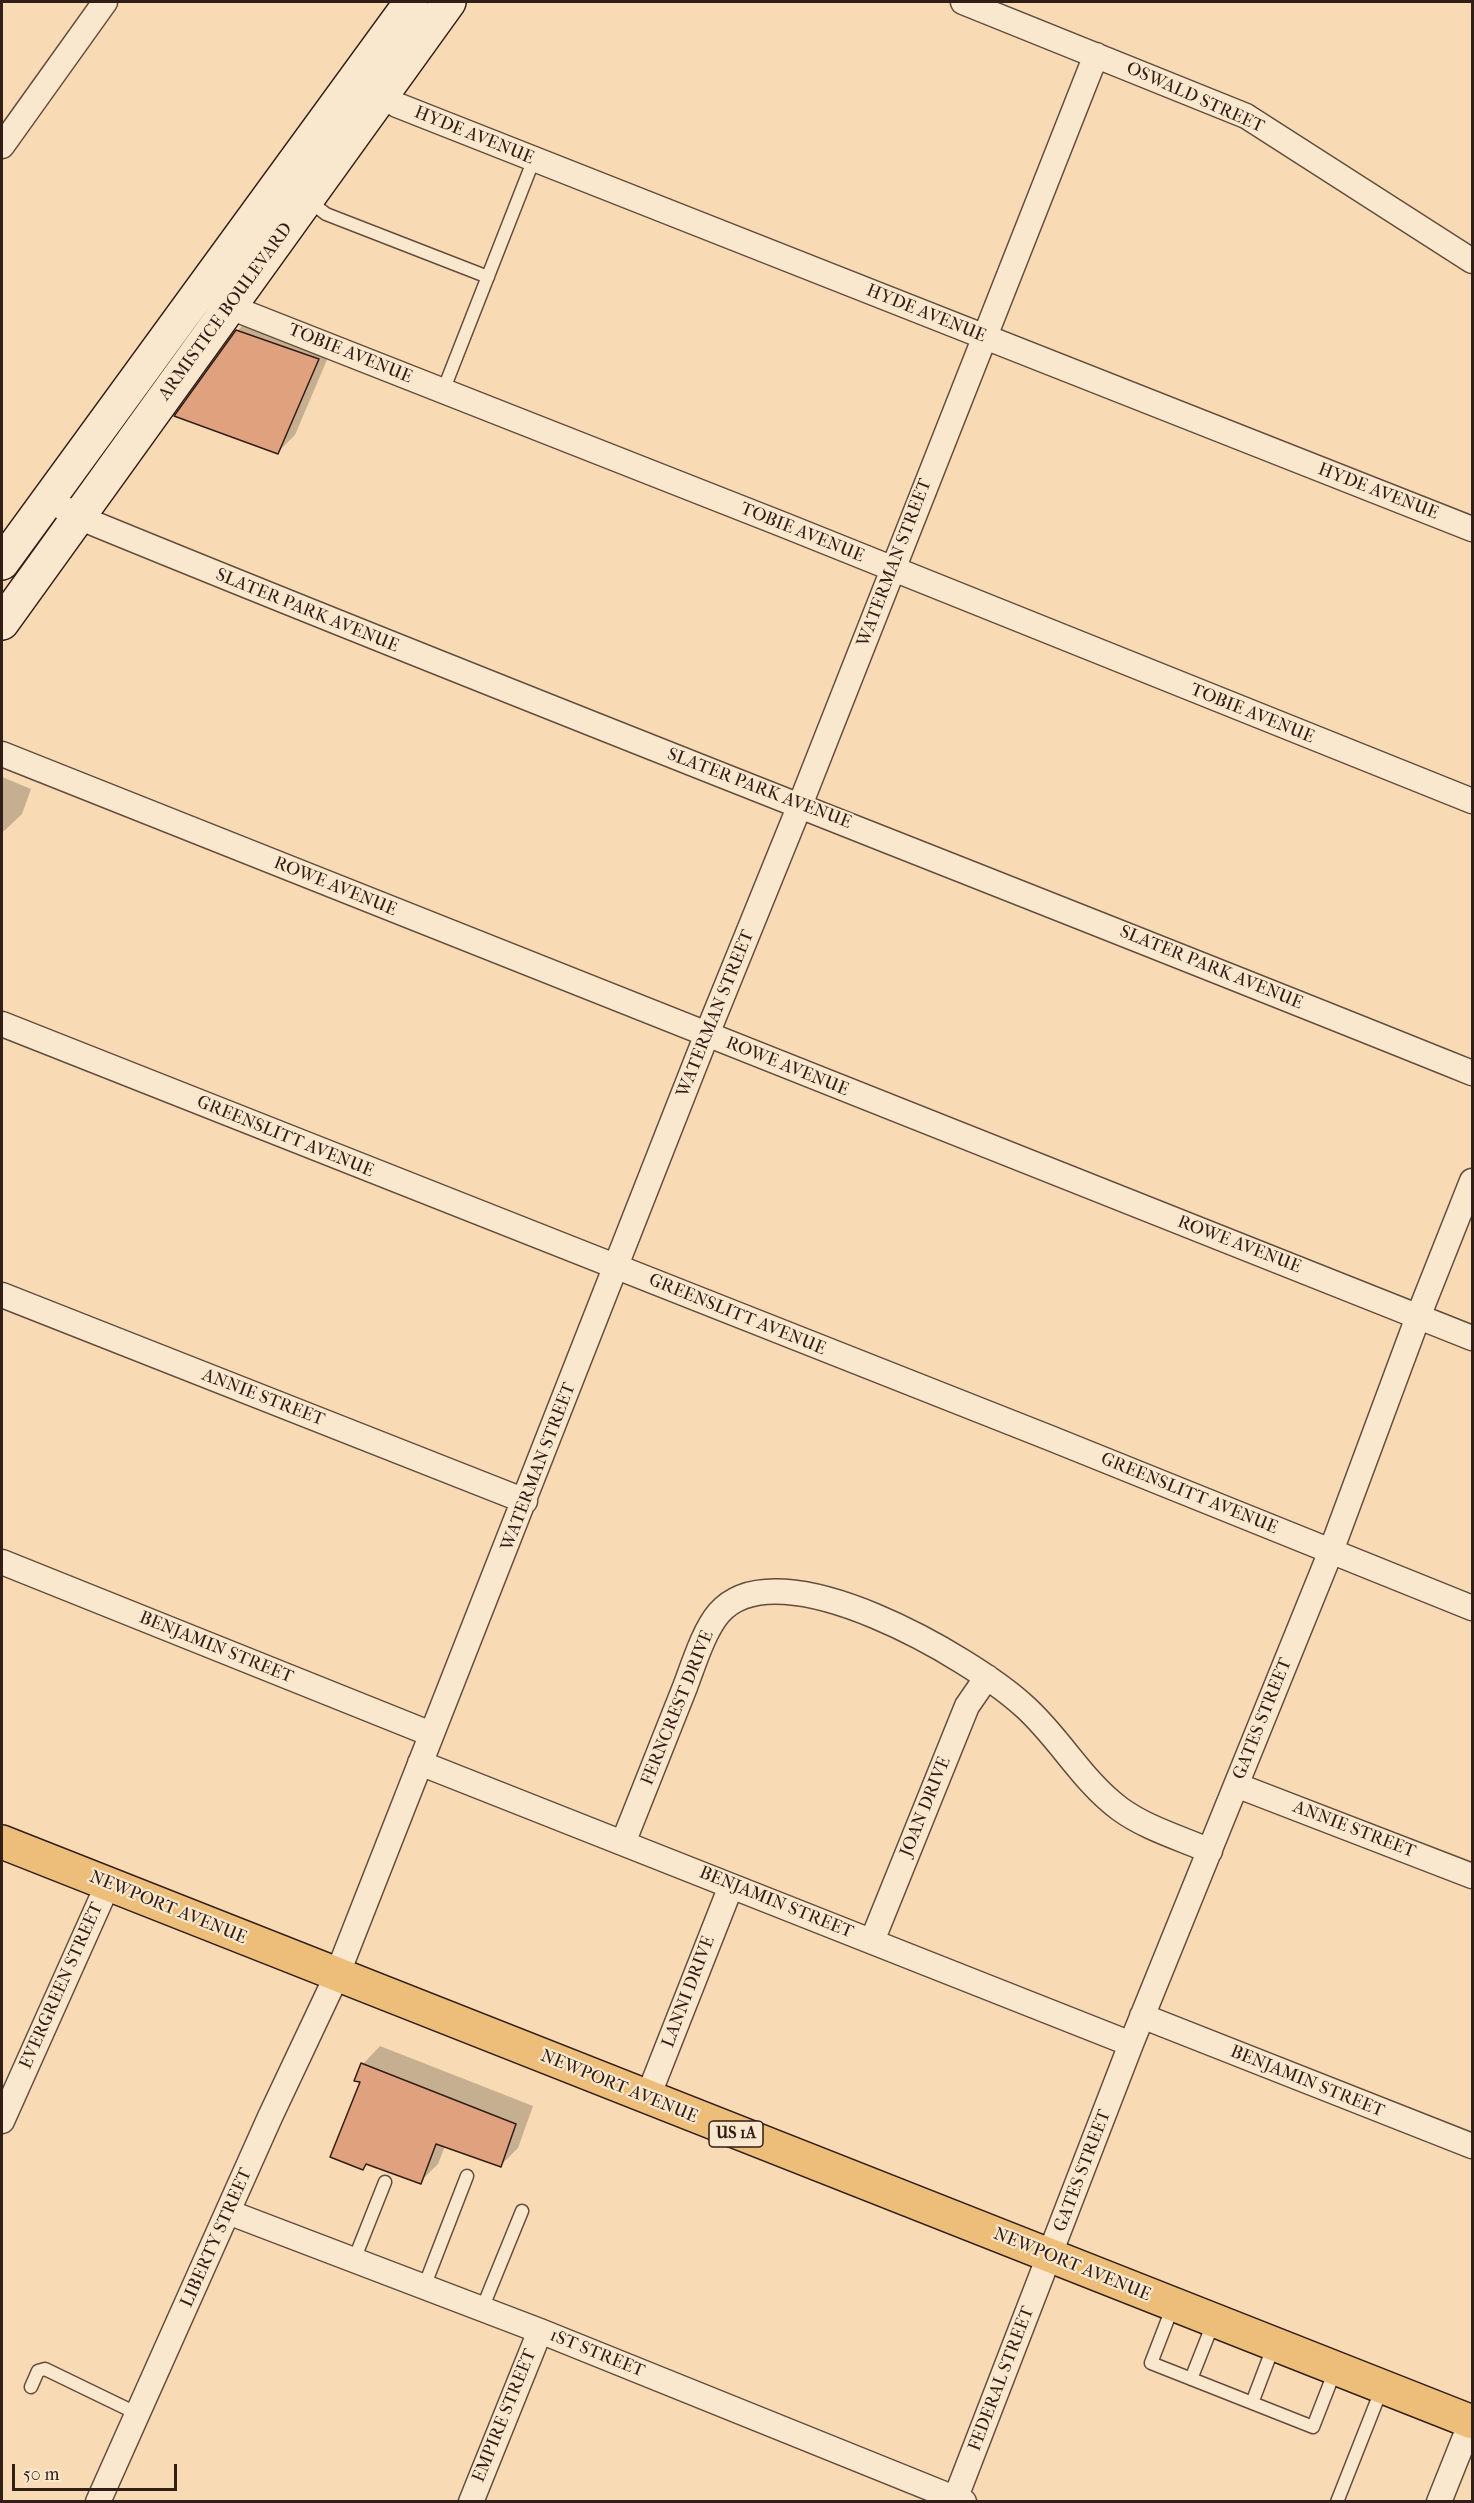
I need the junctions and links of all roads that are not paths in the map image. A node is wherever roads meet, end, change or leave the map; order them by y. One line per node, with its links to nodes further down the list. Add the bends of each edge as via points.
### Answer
1 (105, 2): 7 (street)
2 (411, 2): 15 (main road, ARMISTICE BOULEVARD)
3 (449, 2): 6 (main road, ARMISTICE BOULEVARD)
4 (963, 2): 5 (street, OSWALD STREET)
5 (1096, 55): 10 (street, OSWALD STREET, via 1246,116); 13 (street, WATERMAN STREET)
6 (382, 95): 8 (street, HYDE AVENUE, via 397,105); 9 (main road, ARMISTICE BOULEVARD)
7 (2, 146)
8 (534, 159): 11 (lane); 13 (street, HYDE AVENUE)
9 (307, 199): 11 (lane, via 326,214); 12 (main road, ARMISTICE BOULEVARD)
10 (1473, 261)
11 (488, 276): 14 (lane)
12 (230, 307): 14 (street, TOBIE AVENUE); 16 (main road, ARMISTICE BOULEVARD)
13 (984, 337): 17 (street, HYDE AVENUE); 19 (street, WATERMAN STREET)
14 (443, 391): 19 (street, TOBIE AVENUE)
15 (49, 499): 16 (street, SLATER PARK AVENUE); 18 (main road, ARMISTICE BOULEVARD)
16 (78, 517): 20 (main road, ARMISTICE BOULEVARD); 23 (street, SLATER PARK AVENUE, via 427,660)
17 (1473, 529)
18 (4, 555)
19 (893, 569): 22 (street, TOBIE AVENUE); 23 (street, WATERMAN STREET)
20 (2, 622)
21 (2, 754): 25 (street, ROWE AVENUE)
22 (1473, 801)
23 (800, 805): 25 (street, WATERMAN STREET); 26 (street, SLATER PARK AVENUE)
24 (2, 1024): 28 (street, GREENSLITT AVENUE)
25 (706, 1034): 28 (street, WATERMAN STREET); 30 (street, ROWE AVENUE)
26 (1473, 1073)
27 (1473, 1181): 30 (street, GATES STREET)
28 (617, 1267): 32 (street, WATERMAN STREET); 33 (street, GREENSLITT AVENUE)
29 (2, 1295): 32 (street, ANNIE STREET)
30 (1419, 1317): 31 (street, ROWE AVENUE); 33 (street, GATES STREET)
31 (1473, 1338)
32 (525, 1501): 37 (street, WATERMAN STREET)
33 (1331, 1551): 35 (street, GREENSLITT AVENUE); 39 (street, GATES STREET)
34 (2, 1562): 37 (street, BENJAMIN STREET)
35 (1473, 1608)
36 (987, 1677): 41 (street, FERNCREST DRIVE, via 916,1635 812,1595 777,1590 741,1597 719,1613 700,1648); 42 (street, FERNCREST DRIVE, via 1025,1706 1119,1809); 46 (street, JOAN DRIVE, via 966,1706)
37 (431, 1734): 38 (street, WATERMAN STREET)
38 (420, 1763): 41 (street, BENJAMIN STREET); 47 (street, WATERMAN STREET)
39 (1236, 1785): 42 (street, GATES STREET); 43 (street, ANNIE STREET)
40 (2, 1842): 44 (main road, NEWPORT AVENUE / US 1A)
41 (623, 1843): 45 (street, BENJAMIN STREET)
42 (1210, 1851): 48 (street, GATES STREET)
43 (1473, 1876)
44 (108, 1884): 47 (main road, NEWPORT AVENUE / US 1A); 51 (street, EVERGREEN STREET)
45 (731, 1886): 46 (street, BENJAMIN STREET); 50 (street, LANNI DRIVE)
46 (872, 1941): 49 (street, BENJAMIN STREET)
47 (337, 1975): 50 (main road, NEWPORT AVENUE / US 1A); 56 (street, LIBERTY STREET)
48 (1143, 2016): 49 (street, GATES STREET); 52 (street, BENJAMIN STREET)
49 (1131, 2044): 57 (street, GATES STREET)
50 (647, 2099): 57 (main road, NEWPORT AVENUE / US 1A)
51 (2, 2121)
52 (1473, 2146)
53 (467, 2176): 59 (lane)
54 (385, 2182): 58 (lane)
55 (522, 2211): 61 (lane)
56 (228, 2212): 58 (street, 1ST STREET); 70 (street, LIBERTY STREET)
57 (1050, 2256): 60 (main road, NEWPORT AVENUE / US 1A); 72 (street, FEDERAL STREET)
58 (354, 2260): 59 (street, 1ST STREET)
59 (424, 2287): 61 (street, 1ST STREET)
60 (1173, 2305): 62 (main road, NEWPORT AVENUE / US 1A); 66 (lane, via 1151,2363)
61 (482, 2309): 63 (street, 1ST STREET)
62 (1214, 2321): 64 (main road, NEWPORT AVENUE / US 1A); 66 (lane)
63 (540, 2331): 72 (street, 1ST STREET); 74 (street, EMPIRE STREET)
64 (1274, 2344): 65 (main road, NEWPORT AVENUE / US 1A); 69 (lane)
65 (1336, 2368): 68 (main road, NEWPORT AVENUE / US 1A); 69 (lane, via 1313,2427)
66 (1191, 2379): 69 (lane)
67 (31, 2387): 70 (lane, via 38,2371 45,2369)
68 (1383, 2387): 71 (main road, NEWPORT AVENUE / US 1A); 75 (lane)
69 (1252, 2403)
70 (138, 2414): 73 (street, LIBERTY STREET)
71 (1472, 2422): 76 (street)
72 (958, 2500)
73 (98, 2502)
74 (471, 2502)
75 (1337, 2502)
76 (1439, 2502)

